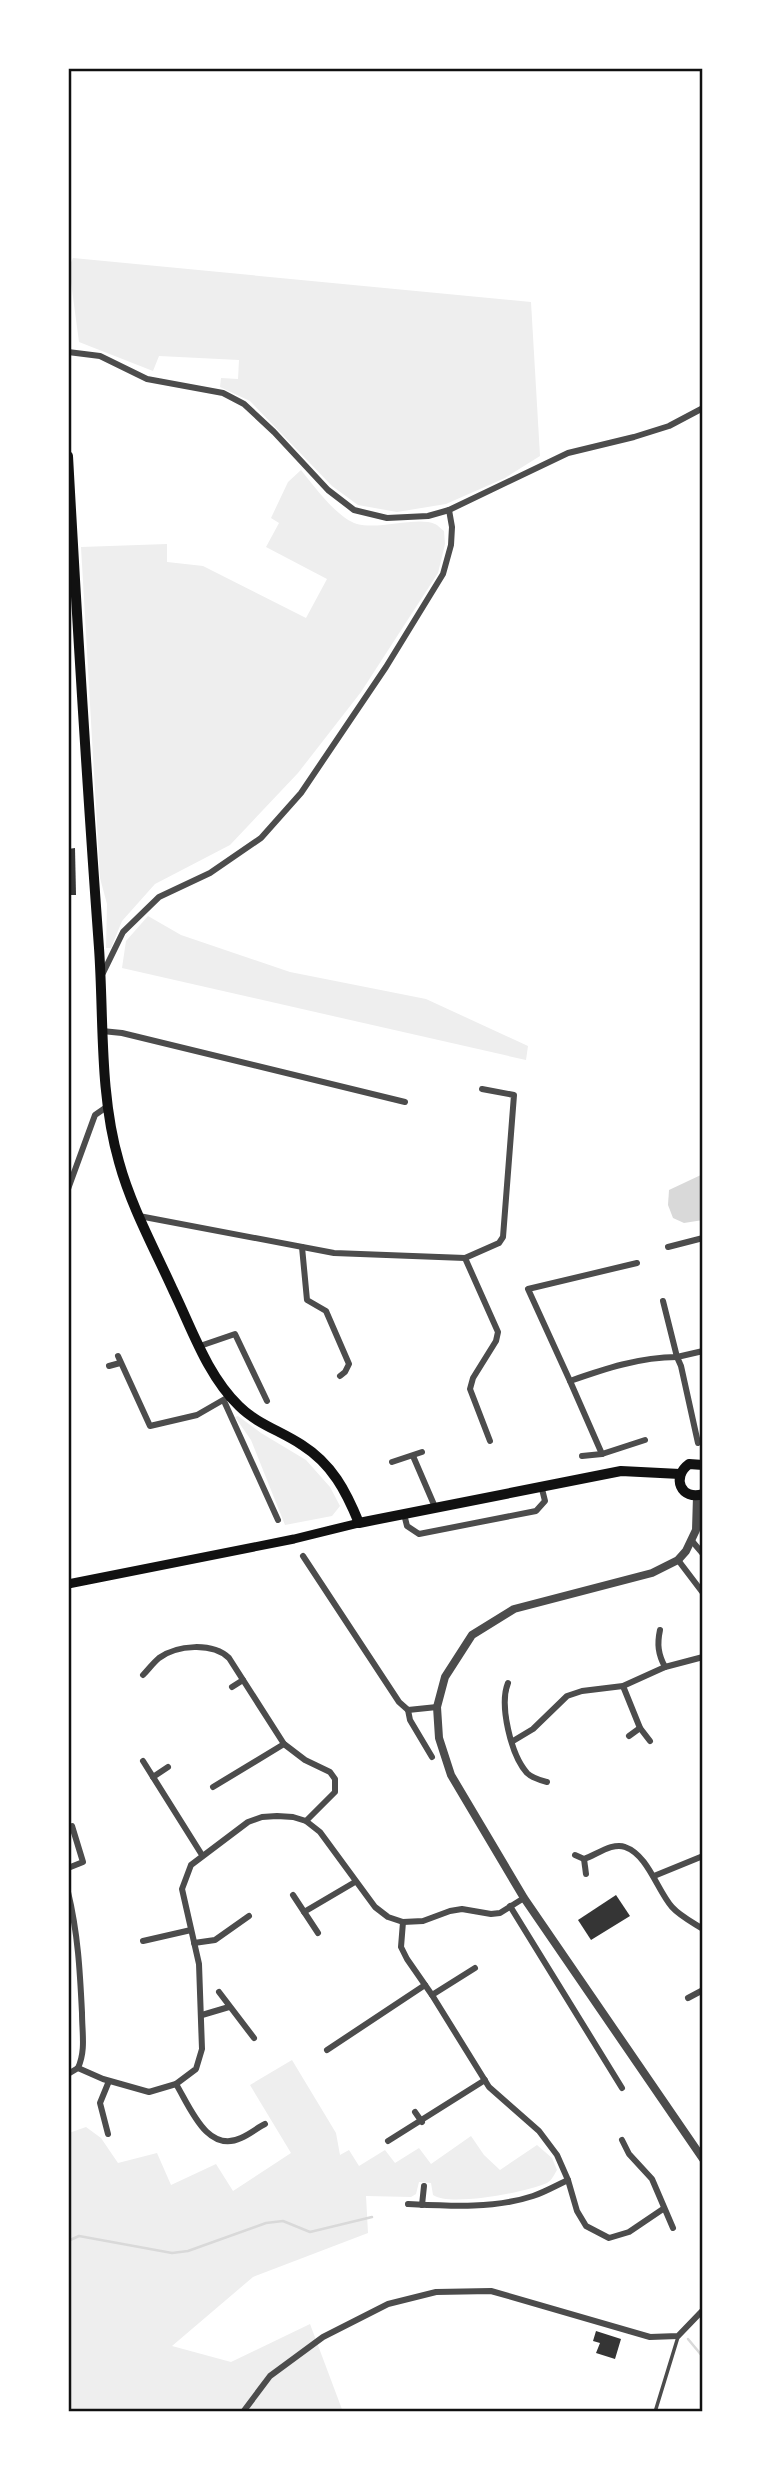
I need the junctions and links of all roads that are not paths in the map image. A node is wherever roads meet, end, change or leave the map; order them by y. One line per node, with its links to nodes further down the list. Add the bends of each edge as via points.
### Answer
1 (68, 352): 4 (street, via 100,356 147,379 223,393 244,404 328,491 354,510 387,518)
2 (703, 408): 4 (street, via 634,438 568,453)
3 (68, 456): 5 (main road)
4 (449, 510): 5 (street, via 451,545 443,574 301,793 261,838 211,873 159,897 123,933)
5 (101, 976): 6 (main road)
6 (102, 1031): 8 (street); 9 (main road)
7 (482, 1089): 15 (street, via 514,1095 506,1214 499,1243)
8 (405, 1102)
9 (108, 1106): 10 (street, via 95,1115); 11 (main road, via 119,1162)
10 (68, 1189)
11 (139, 1216): 13 (street); 18 (main road)
12 (703, 1238): 14 (street)
13 (302, 1247): 15 (street, via 334,1253); 22 (street, via 307,1300 326,1311 349,1364)
14 (668, 1247)
15 (465, 1258): 27 (street, via 498,1332 470,1389)
16 (637, 1264): 23 (street, via 528,1289)
17 (663, 1301): 20 (street)
18 (200, 1346): 24 (main road); 25 (street, via 235,1334)
19 (703, 1351): 20 (street)
20 (677, 1357): 23 (street, via 658,1357); 28 (street)
21 (109, 1366): 24 (street, via 120,1360 150,1426 197,1415)
22 (340, 1376)
23 (570, 1381): 30 (street)
24 (227, 1399): 40 (street); 41 (main road, via 325,1462)
25 (267, 1401)
26 (645, 1440): 30 (street)
27 (490, 1441)
28 (698, 1443)
29 (422, 1452): 31 (street)
30 (602, 1454): 32 (street)
31 (413, 1456): 33 (street); 38 (street)
32 (582, 1457)
33 (392, 1462)
34 (703, 1465): 35 (main road, via 689,1464)
35 (680, 1474): 36 (main road, via 621,1471); 37 (main road, via 682,1490)
36 (541, 1485): 38 (main road); 39 (street, via 545,1501 536,1511 419,1534 407,1526)
37 (700, 1495): 42 (street)
38 (435, 1507): 39 (main road)
39 (404, 1514): 41 (main road)
40 (278, 1520)
41 (359, 1523): 46 (main road)
42 (692, 1541): 43 (street); 45 (street)
43 (703, 1554)
44 (314, 1559): 57 (street, via 305,1560 379,1674)
45 (677, 1560): 47 (street); 56 (street, via 652,1573 514,1608 472,1635 445,1676)
46 (68, 1584)
47 (703, 1593)
48 (660, 1630): 50 (street, via 654,1641)
49 (703, 1657): 50 (street)
50 (665, 1667): 54 (street)
51 (143, 1675): 52 (street, via 159,1658 180,1650 213,1647 229,1658)
52 (243, 1680): 55 (street); 62 (street)
53 (508, 1683): 60 (street, via 503,1705)
54 (623, 1686): 58 (street); 60 (street, via 567,1696 533,1729)
55 (232, 1688)
56 (437, 1707): 57 (street); 83 (street, via 439,1738 451,1775)
57 (408, 1710): 63 (street)
58 (640, 1728): 59 (street); 61 (street)
59 (629, 1736)
60 (513, 1741): 67 (street, via 521,1763)
61 (650, 1741)
62 (284, 1744): 69 (street); 71 (street, via 335,1779 335,1792)
63 (432, 1757)
64 (143, 1761): 66 (street)
65 (168, 1767): 66 (street)
66 (153, 1777): 73 (street)
67 (535, 1779): 68 (street); 70 (street)
68 (547, 1782)
69 (213, 1787)
70 (532, 1787)
71 (306, 1821): 73 (street, via 262,1817); 80 (street, via 320,1832)
72 (72, 1826): 77 (street, via 83,1863)
73 (202, 1855): 89 (street, via 191,1865 182,1889)
74 (575, 1855): 76 (street)
75 (703, 1856): 79 (street)
76 (584, 1859): 78 (street); 79 (street, via 625,1846)
77 (68, 1868)
78 (586, 1874)
79 (654, 1876): 88 (street, via 672,1906)
80 (355, 1882): 85 (street); 87 (street, via 375,1907)
81 (68, 1892): 93 (street)
82 (293, 1895): 85 (street)
83 (524, 1898): 84 (street); 117 (street)
84 (510, 1906): 87 (street, via 500,1913 450,1910 423,1921); 110 (street)
85 (304, 1912): 90 (street)
86 (249, 1916): 92 (street, via 215,1940)
87 (403, 1922): 96 (street, via 401,1947)
88 (703, 1929)
89 (191, 1930): 91 (street); 92 (street)
90 (318, 1933)
91 (143, 1941)
92 (194, 1943): 102 (street)
93 (79, 1948): 94 (street); 105 (street, via 84,2045)
94 (68, 1950)
95 (475, 1968): 99 (street)
96 (425, 1985): 99 (street); 104 (street)
97 (703, 1990): 100 (street)
98 (219, 1992): 101 (street)
99 (432, 1995): 107 (street)
100 (688, 1998)
101 (229, 2007): 102 (street); 103 (street)
102 (202, 2015): 109 (street, via 202,2049 196,2068)
103 (254, 2038)
104 (327, 2050)
105 (78, 2068): 106 (street); 108 (street)
106 (68, 2074)
107 (485, 2080): 112 (street); 118 (street, via 539,2131)
108 (109, 2081): 109 (street, via 149,2092); 114 (street, via 100,2103)
109 (176, 2084): 113 (street, via 205,2131 220,2141 240,2139)
110 (622, 2088)
111 (415, 2112): 112 (street)
112 (422, 2122): 116 (street)
113 (265, 2124)
114 (108, 2134)
115 (622, 2140): 122 (street, via 652,2179)
116 (388, 2141)
117 (703, 2159)
118 (568, 2180): 121 (street, via 510,2200 457,2206); 122 (street, via 586,2226 610,2238 629,2232)
119 (424, 2186): 121 (street)
120 (408, 2204): 121 (street)
121 (422, 2204)
122 (663, 2209): 123 (street)
123 (673, 2228)
124 (703, 2310): 125 (street)
125 (678, 2336): 126 (street, via 650,2337 491,2291 436,2292 388,2304 323,2337 270,2375); 127 (lane)
126 (243, 2412)
127 (655, 2412)

